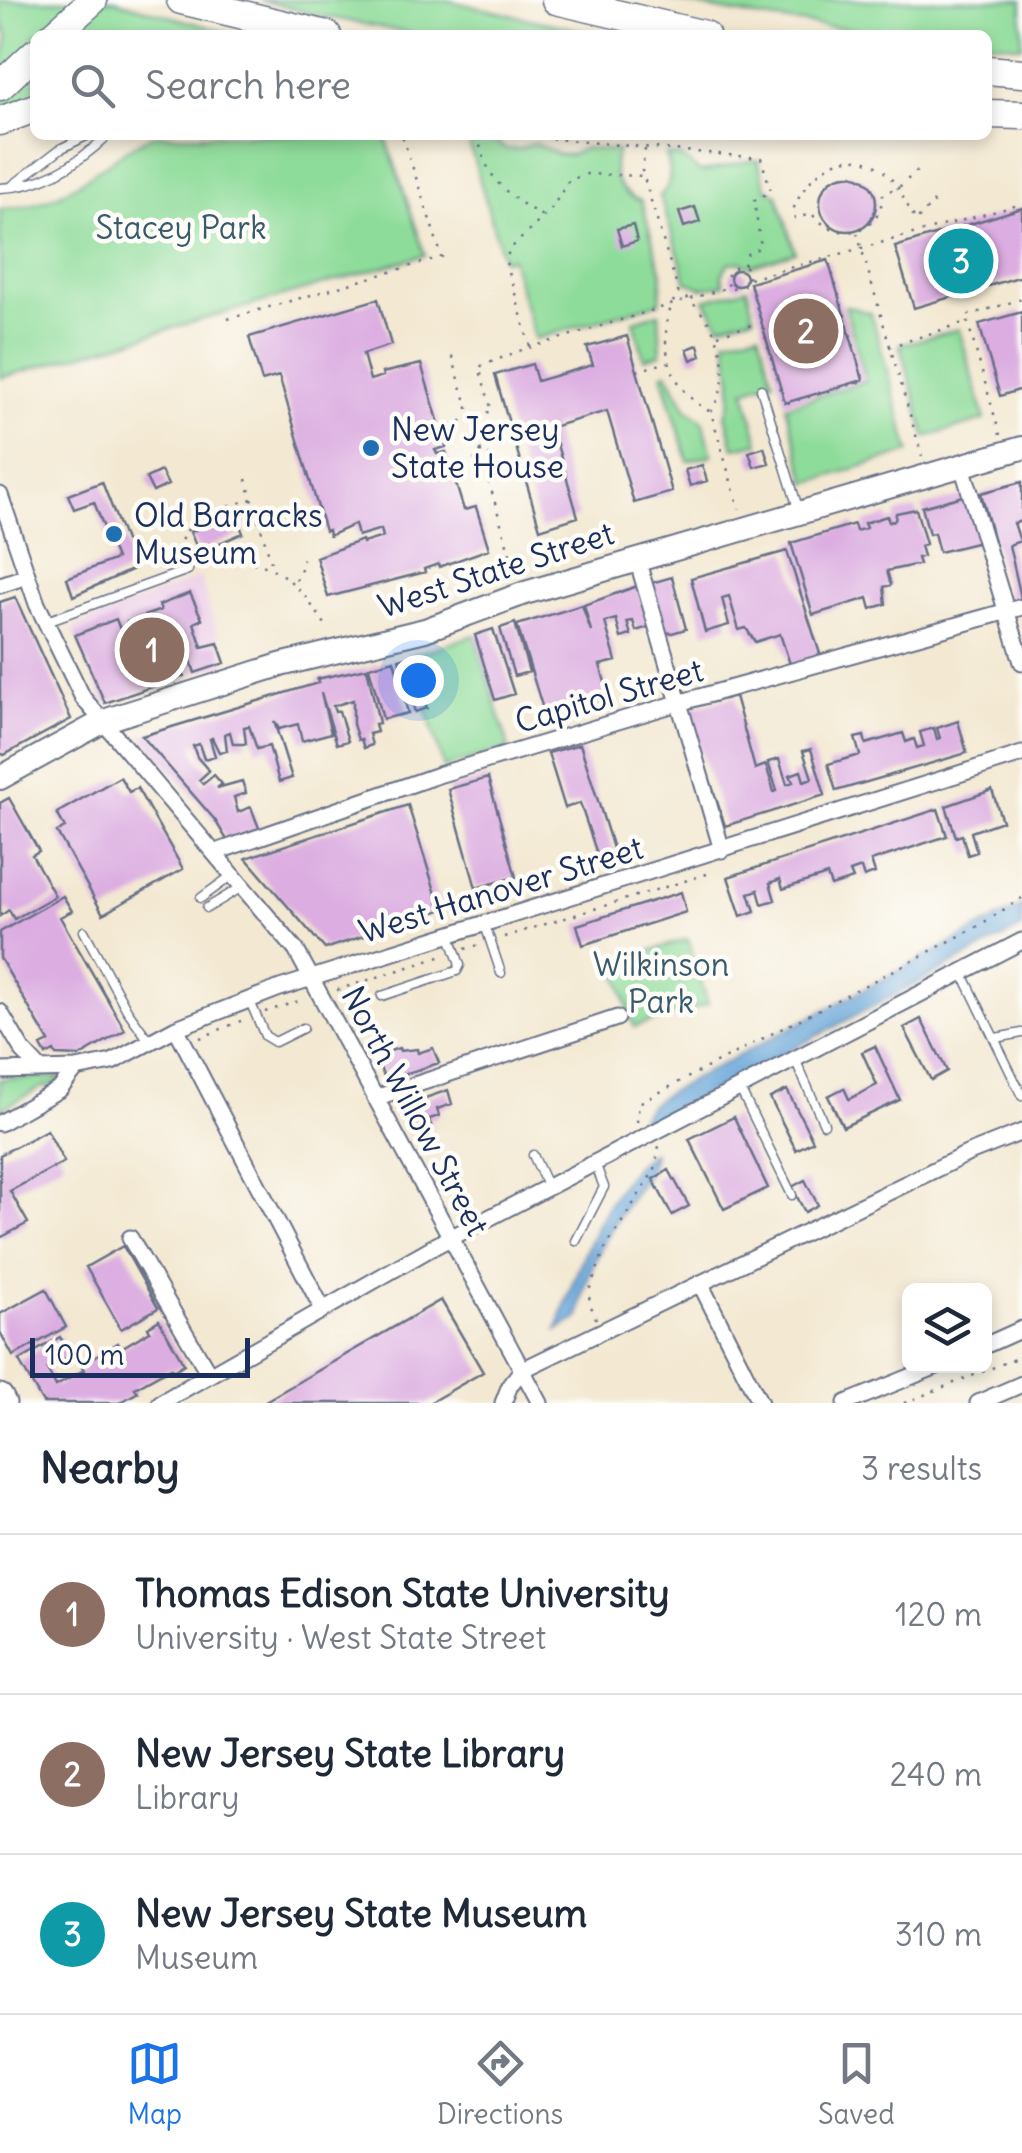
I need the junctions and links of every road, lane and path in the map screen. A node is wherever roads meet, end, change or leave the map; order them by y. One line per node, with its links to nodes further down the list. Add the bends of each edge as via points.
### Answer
1 (92, 0): 4 (highway)
2 (182, 0): 5 (highway)
3 (556, 0): 6 (highway)
4 (59, 30)
5 (306, 30)
6 (684, 30)
7 (30, 58): 10 (highway)
8 (992, 70): 9 (highway)
9 (1022, 70)
10 (0, 86)
11 (30, 110): 14 (highway)
12 (992, 114): 13 (highway)
13 (1022, 115)
14 (0, 121)
15 (78, 140): 23 (lane)
16 (102, 140): 23 (lane, via 66,169)
17 (404, 140): 38 (path, via 442,257)
18 (479, 140): 27 (path, via 493,181)
19 (567, 140): 20 (path)
20 (645, 147): 22 (path); 31 (path, via 761,158 771,192 754,200 762,244)
21 (917, 171): 24 (path)
22 (644, 176): 27 (path, via 577,176); 34 (path)
23 (5, 188)
24 (898, 188): 25 (path, via 916,222); 28 (path, via 884,193 877,215); 28 (path, via 871,162 854,158 809,179 795,218 812,214 827,228)
25 (934, 202)
26 (1022, 204): 29 (path)
27 (544, 217): 43 (path, via 509,250 506,262)
28 (857, 233): 29 (path)
29 (861, 250): 30 (path); 42 (path)
30 (828, 258): 32 (path); 40 (path, via 864,381 784,404)
31 (744, 265): 32 (path); 33 (path, via 726,278)
32 (749, 279): 33 (path); 40 (path)
33 (729, 288): 35 (path)
34 (678, 292): 35 (path); 37 (path)
35 (690, 299): 37 (path); 41 (path)
36 (1022, 300): 39 (path, via 966,316)
37 (671, 304): 43 (path); 45 (path, via 664,334)
38 (228, 318)
39 (968, 322): 42 (path); 51 (path)
40 (760, 323): 41 (path)
41 (716, 336): 48 (path, via 724,377)
42 (889, 346): 54 (path)
43 (530, 348): 49 (path, via 479,367 492,411)
44 (451, 353): 49 (path)
45 (670, 361): 46 (path); 48 (path, via 681,388)
46 (637, 371)
47 (760, 388): 61 (lane)
48 (711, 412): 60 (path)
49 (472, 418): 50 (path); 53 (path)
50 (440, 428)
51 (1000, 435)
52 (1022, 448): 55 (street, West State Street)
53 (481, 452): 56 (path, via 473,464); 56 (path, via 494,458)
54 (923, 457)
55 (962, 466): 61 (street, West State Street); 70 (street)
56 (486, 472): 67 (path)
57 (246, 479): 59 (path)
58 (0, 496): 66 (street, North Willow Street)
59 (252, 499): 64 (path, via 196,516 180,542); 65 (path)
60 (740, 510)
61 (800, 512): 63 (street, West State Street)
62 (300, 556): 68 (path, via 304,562)
63 (637, 559): 74 (street); 75 (street, West State Street, via 425,630 280,665)
64 (188, 570): 65 (path, via 233,563); 71 (lane)
65 (273, 570): 68 (path)
66 (27, 576): 69 (street); 71 (street, North Willow Street)
67 (516, 576)
68 (295, 582): 72 (path)
69 (0, 586)
70 (1014, 609): 73 (street); 74 (street, Capitol Street)
71 (45, 622): 75 (street, North Willow Street, via 83,698)
72 (329, 630)
73 (1022, 662)
74 (678, 703): 78 (street); 79 (street, Capitol Street, via 438,775)
75 (104, 721): 77 (street, West State Street); 79 (street, North Willow Street)
76 (1022, 754): 78 (street, West Hanover Street)
77 (0, 778)
78 (722, 850): 85 (street, West Hanover Street)
79 (216, 852): 81 (street, North Willow Street)
80 (707, 874): 89 (path)
81 (239, 880): 82 (lane); 84 (lane); 93 (street, North Willow Street)
82 (201, 898)
83 (1022, 898): 114 (path, via 639,1103)
84 (207, 908)
85 (485, 925): 87 (street, West Hanover Street); 89 (lane)
86 (84, 931): 103 (lane)
87 (450, 936): 90 (lane); 93 (street, West Hanover Street)
88 (1022, 941): 91 (street)
89 (491, 942): 90 (path); 92 (lane)
90 (456, 952): 94 (path); 95 (lane, via 457,970)
91 (961, 970): 102 (lane); 105 (street)
92 (501, 973)
93 (312, 978): 94 (street, North Willow Street); 96 (street, West Hanover Street)
94 (322, 995): 96 (path); 111 (street, North Willow Street)
95 (382, 996)
96 (253, 1007): 99 (street, West Hanover Street); 100 (lane, via 265,1036 275,1042); 104 (path)
97 (0, 1012): 107 (street)
98 (617, 1018): 111 (street)
99 (176, 1028): 103 (street, West Hanover Street); 104 (street)
100 (303, 1028)
101 (1022, 1034): 102 (lane)
102 (996, 1038): 110 (lane)
103 (150, 1042): 106 (street, West Hanover Street, via 112,1062)
104 (184, 1044): 125 (street)
105 (794, 1057): 109 (street); 113 (lane)
106 (76, 1069): 107 (street, West Hanover Street); 112 (street, via 60,1089)
107 (40, 1070): 108 (street, West Hanover Street)
108 (0, 1071)
109 (739, 1087): 118 (street); 120 (lane)
110 (1022, 1096)
111 (375, 1098): 122 (street, North Willow Street)
112 (0, 1123)
113 (824, 1124)
114 (636, 1128)
115 (1022, 1132): 124 (street)
116 (659, 1144): 126 (path, via 655,1169 605,1248 590,1288)
117 (534, 1155): 119 (lane)
118 (595, 1163): 119 (street); 123 (lane, via 604,1187)
119 (548, 1188): 122 (street)
120 (792, 1195)
121 (130, 1238): 132 (street)
122 (452, 1238): 125 (street); 130 (street, North Willow Street)
123 (576, 1240)
124 (700, 1283): 130 (street); 137 (street)
125 (322, 1308): 132 (street)
126 (596, 1320)
127 (1022, 1329): 128 (street)
128 (992, 1342)
129 (1022, 1356): 139 (path)
130 (522, 1370): 135 (street); 136 (street, North Willow Street)
131 (920, 1373): 138 (street)
132 (209, 1374): 134 (street)
133 (1022, 1384): 140 (street)
134 (160, 1403)
135 (503, 1403)
136 (540, 1403)
137 (760, 1403)
138 (846, 1403)
139 (904, 1403)
140 (978, 1403)

